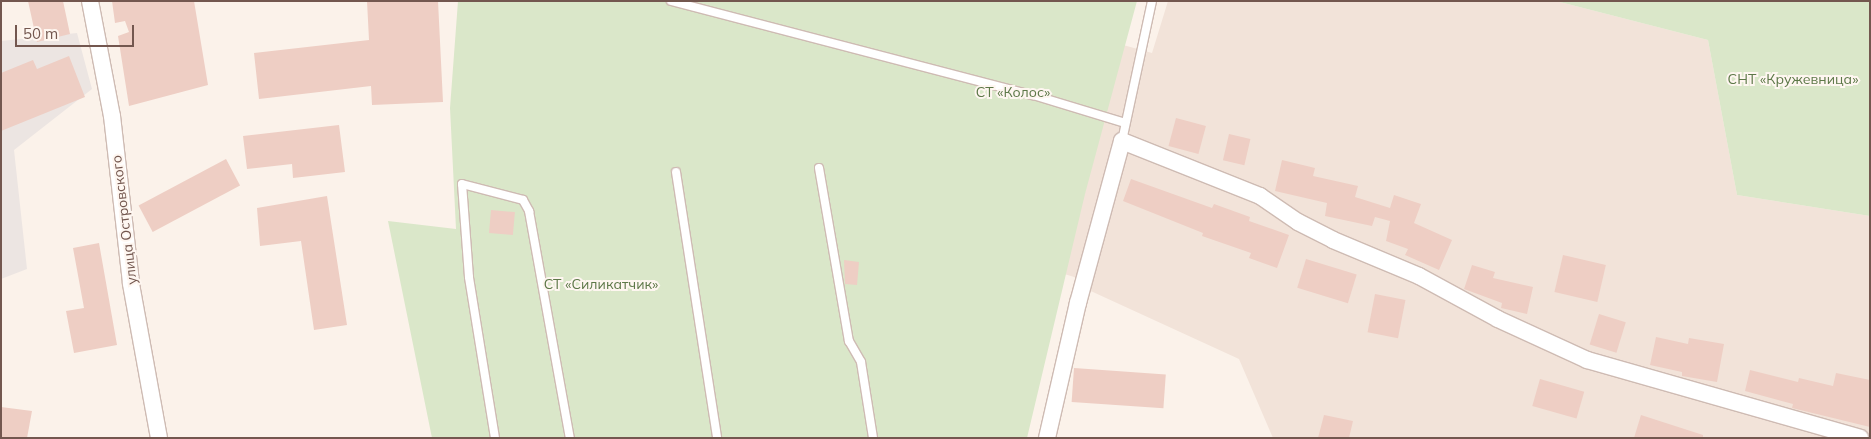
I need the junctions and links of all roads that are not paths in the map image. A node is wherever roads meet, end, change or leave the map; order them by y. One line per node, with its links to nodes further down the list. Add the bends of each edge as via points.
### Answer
1 (90, 1): 8 (street, улица Островского, via 112,116 132,284)
2 (671, 1): 4 (lane, via 1033,95)
3 (1152, 1): 4 (lane)
4 (1126, 123): 5 (lane)
5 (1122, 141): 13 (street, via 1078,303); 14 (street, via 1260,196 1298,222 1333,240 1419,276 1498,319 1587,360)
6 (819, 168): 12 (lane, via 849,341 860,362)
7 (676, 172): 11 (lane)
8 (159, 438)
9 (495, 438): 10 (lane, via 469,277 462,184 522,200 529,210)
10 (570, 438)
11 (717, 438)
12 (873, 438)
13 (1047, 438)
14 (1860, 438)

